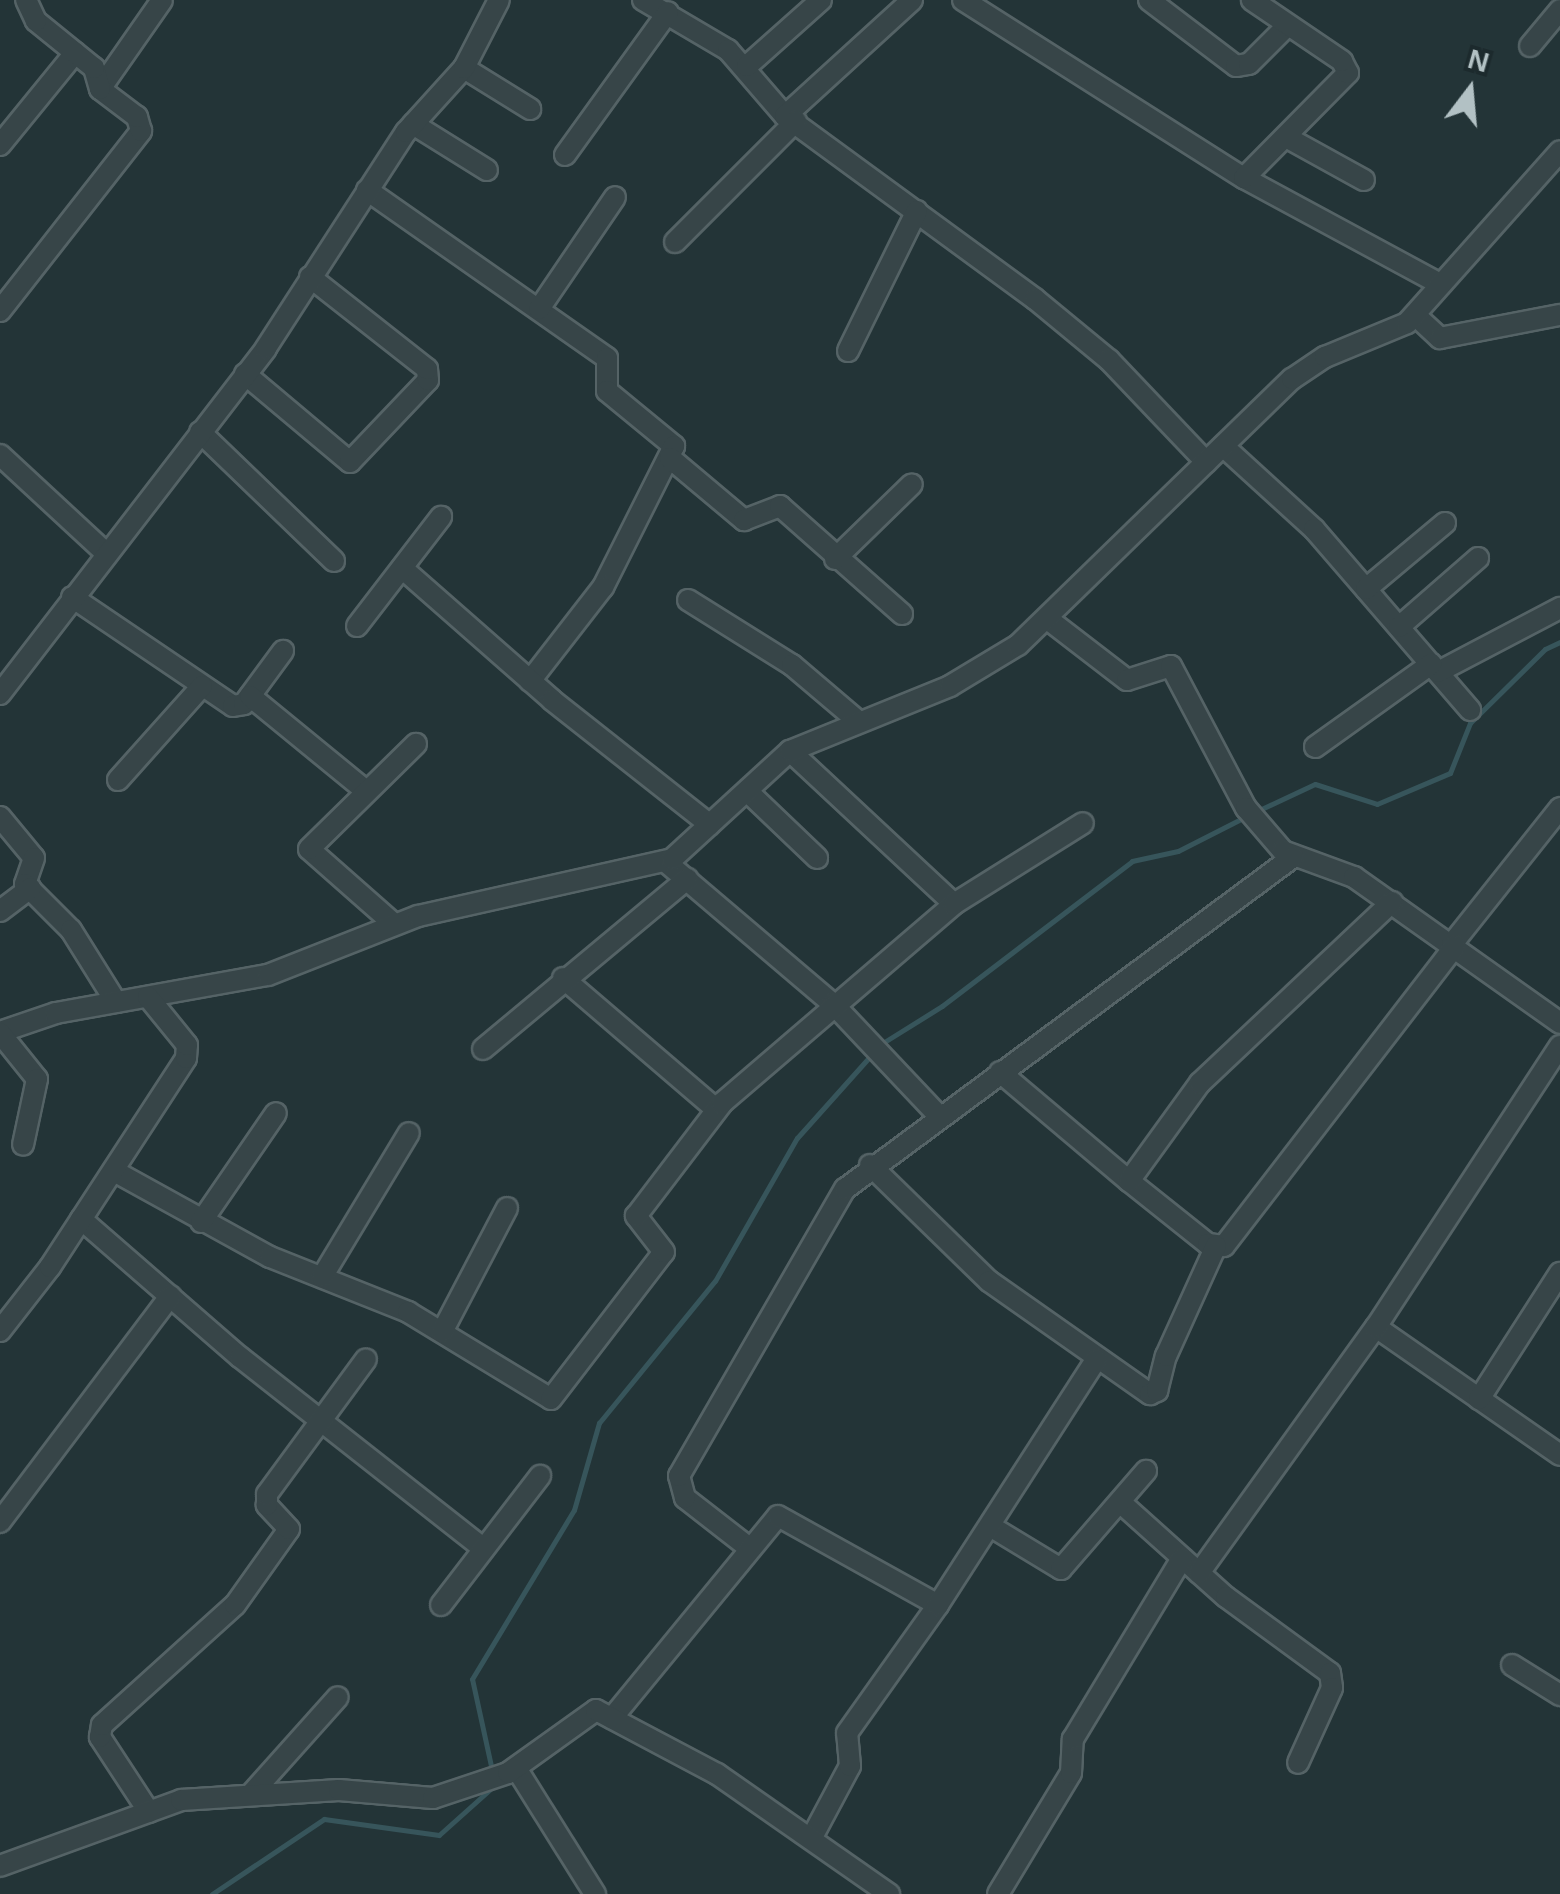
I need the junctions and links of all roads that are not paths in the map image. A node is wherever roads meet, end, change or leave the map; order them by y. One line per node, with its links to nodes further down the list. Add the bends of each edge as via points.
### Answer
1 (26, 0): 14 (street, via 36,21)
2 (162, 0): 17 (street)
3 (499, 0): 16 (street)
4 (643, 0): 11 (street)
5 (821, 0): 15 (street)
6 (912, 0): 19 (street)
7 (963, 0): 26 (street)
8 (1149, 0): 12 (street, via 1236,66 1250,64)
9 (1252, 0): 12 (street)
10 (1560, 10): 13 (street)
11 (668, 12): 15 (street); 24 (street)
12 (1286, 28): 21 (street, via 1342,61 1348,73)
13 (1530, 46)
14 (75, 53): 17 (street, via 94,68); 22 (street)
15 (747, 66): 19 (street)
16 (464, 68): 18 (street); 20 (street)
17 (100, 89): 35 (street, via 138,117 139,136)
18 (530, 109)
19 (790, 118): 30 (street); 31 (street)
20 (413, 124): 25 (street); 28 (street)
21 (1286, 137): 26 (street); 27 (street)
22 (0, 144)
23 (1560, 151): 33 (street)
24 (565, 155)
25 (487, 170)
26 (1244, 178): 33 (street)
27 (1364, 180)
28 (368, 190): 32 (street); 34 (street)
29 (615, 197): 34 (street)
30 (917, 211): 38 (street); 44 (street, via 1109,360)
31 (675, 242)
32 (310, 278): 39 (street); 39 (street, via 426,370 428,380 350,462)
33 (1440, 284): 37 (street)
34 (538, 309): 43 (street, via 607,358 604,386 670,439)
35 (0, 311)
36 (1560, 315): 37 (street, via 1440,338)
37 (1415, 316): 41 (street, via 1310,366)
38 (848, 351)
39 (245, 374): 40 (street)
40 (200, 432): 48 (street); 51 (street)
41 (1223, 446): 44 (street); 53 (street, via 1314,529)
42 (0, 455): 48 (street)
43 (670, 458): 50 (street, via 744,520 780,506); 63 (street, via 604,587)
44 (1206, 462): 58 (street)
45 (912, 484): 50 (street)
46 (441, 517): 52 (street)
47 (1444, 523): 53 (street)
48 (106, 554): 54 (street)
49 (1478, 558): 60 (street)
50 (835, 559): 57 (street)
51 (334, 562)
52 (402, 568): 59 (street); 63 (street)
53 (1366, 589): 60 (street)
54 (72, 597): 64 (street); 65 (street)
55 (688, 600): 68 (street, via 792,665)
56 (1560, 608): 62 (street)
57 (902, 614)
58 (1049, 620): 68 (street, via 965,678); 79 (street, via 1127,680 1171,666 1246,808)
59 (357, 626)
60 (1399, 628): 62 (street)
61 (283, 652): 66 (street)
62 (1434, 668): 67 (street); 70 (street)
63 (530, 681): 78 (street)
64 (202, 686): 66 (street, via 232,706); 72 (street)
65 (0, 694)
66 (250, 696): 73 (street)
67 (1470, 710)
68 (858, 721): 71 (street)
69 (416, 744): 73 (street)
70 (1315, 747)
71 (790, 751): 74 (street); 85 (street)
72 (118, 780)
73 (366, 790): 87 (street, via 309,849)
74 (746, 791): 78 (street); 80 (street)
75 (1560, 808): 88 (street)
76 (0, 817): 83 (street, via 34,858 24,880)
77 (1083, 823): 85 (street)
78 (710, 825): 81 (street)
79 (1293, 857): 84 (street, via 1354,876); 97 (street)
80 (817, 858)
81 (666, 862): 82 (street); 87 (street)
82 (687, 879): 89 (street); 92 (street)
83 (30, 888): 86 (street); 91 (street, via 75,936)
84 (1392, 902): 88 (street); 105 (street, via 1200,1083)
85 (954, 904): 92 (street)
86 (0, 912)
87 (394, 924): 90 (street, via 283,971)
88 (1454, 945): 93 (street); 109 (street, via 1232,1242)
89 (562, 978): 96 (street); 98 (street)
90 (148, 997): 91 (street); 104 (street, via 188,1051)
91 (116, 1002): 94 (street, via 56,1012)
92 (832, 1004): 98 (street); 100 (street)
93 (1560, 1024)
94 (0, 1032): 102 (street, via 37,1079)
95 (1560, 1046): 114 (street)
96 (483, 1049)
97 (1000, 1072): 100 (street); 105 (street)
98 (716, 1110): 115 (street, via 636,1216 664,1252 556,1396 546,1398)
99 (276, 1113): 108 (street)
100 (939, 1116): 103 (street)
101 (409, 1133): 111 (street)
102 (23, 1145)
103 (870, 1164): 117 (street, via 989,1281); 126 (street, via 824,1216 679,1476 677,1488 685,1498)
104 (114, 1171): 107 (street); 108 (street)
105 (1128, 1182): 109 (street)
106 (507, 1208): 115 (street)
107 (81, 1219): 112 (street); 113 (street)
108 (201, 1222): 111 (street)
109 (1216, 1246): 117 (street, via 1154,1394)
110 (1560, 1273): 118 (street)
111 (322, 1277): 115 (street)
112 (170, 1296): 119 (street); 124 (street)
113 (3, 1320)
114 (1376, 1327): 118 (street); 129 (street)
115 (442, 1332)
116 (366, 1359): 119 (street)
117 (1096, 1360): 125 (street)
118 (1479, 1398): 120 (street)
119 (323, 1417): 127 (street); 139 (street, via 267,1494 267,1504 288,1529 235,1605 102,1725 100,1737)
120 (1560, 1455)
121 (1146, 1470): 123 (street)
122 (540, 1476): 127 (street)
123 (1120, 1502): 125 (street, via 1061,1569); 128 (street)
124 (0, 1522)
125 (990, 1526): 131 (street)
126 (748, 1547): 131 (street, via 769,1520 788,1516); 135 (street)
127 (484, 1549): 130 (street)
128 (1182, 1558): 129 (street); 144 (street, via 1073,1740 1070,1773)
129 (1199, 1573): 136 (street, via 1330,1673 1332,1688)
130 (441, 1605)
131 (938, 1605): 140 (street, via 847,1732 850,1766)
132 (1512, 1665): 133 (street)
133 (1560, 1695)
134 (338, 1697): 138 (street)
135 (612, 1718): 137 (street, via 596,1710); 140 (street, via 717,1774)
136 (1298, 1763)
137 (512, 1771): 138 (street, via 433,1798); 142 (street)
138 (252, 1792): 139 (street, via 180,1800)
139 (149, 1812): 141 (street)
140 (811, 1840): 143 (street)
141 (0, 1866)
142 (595, 1894)
143 (889, 1894)
144 (998, 1894)

